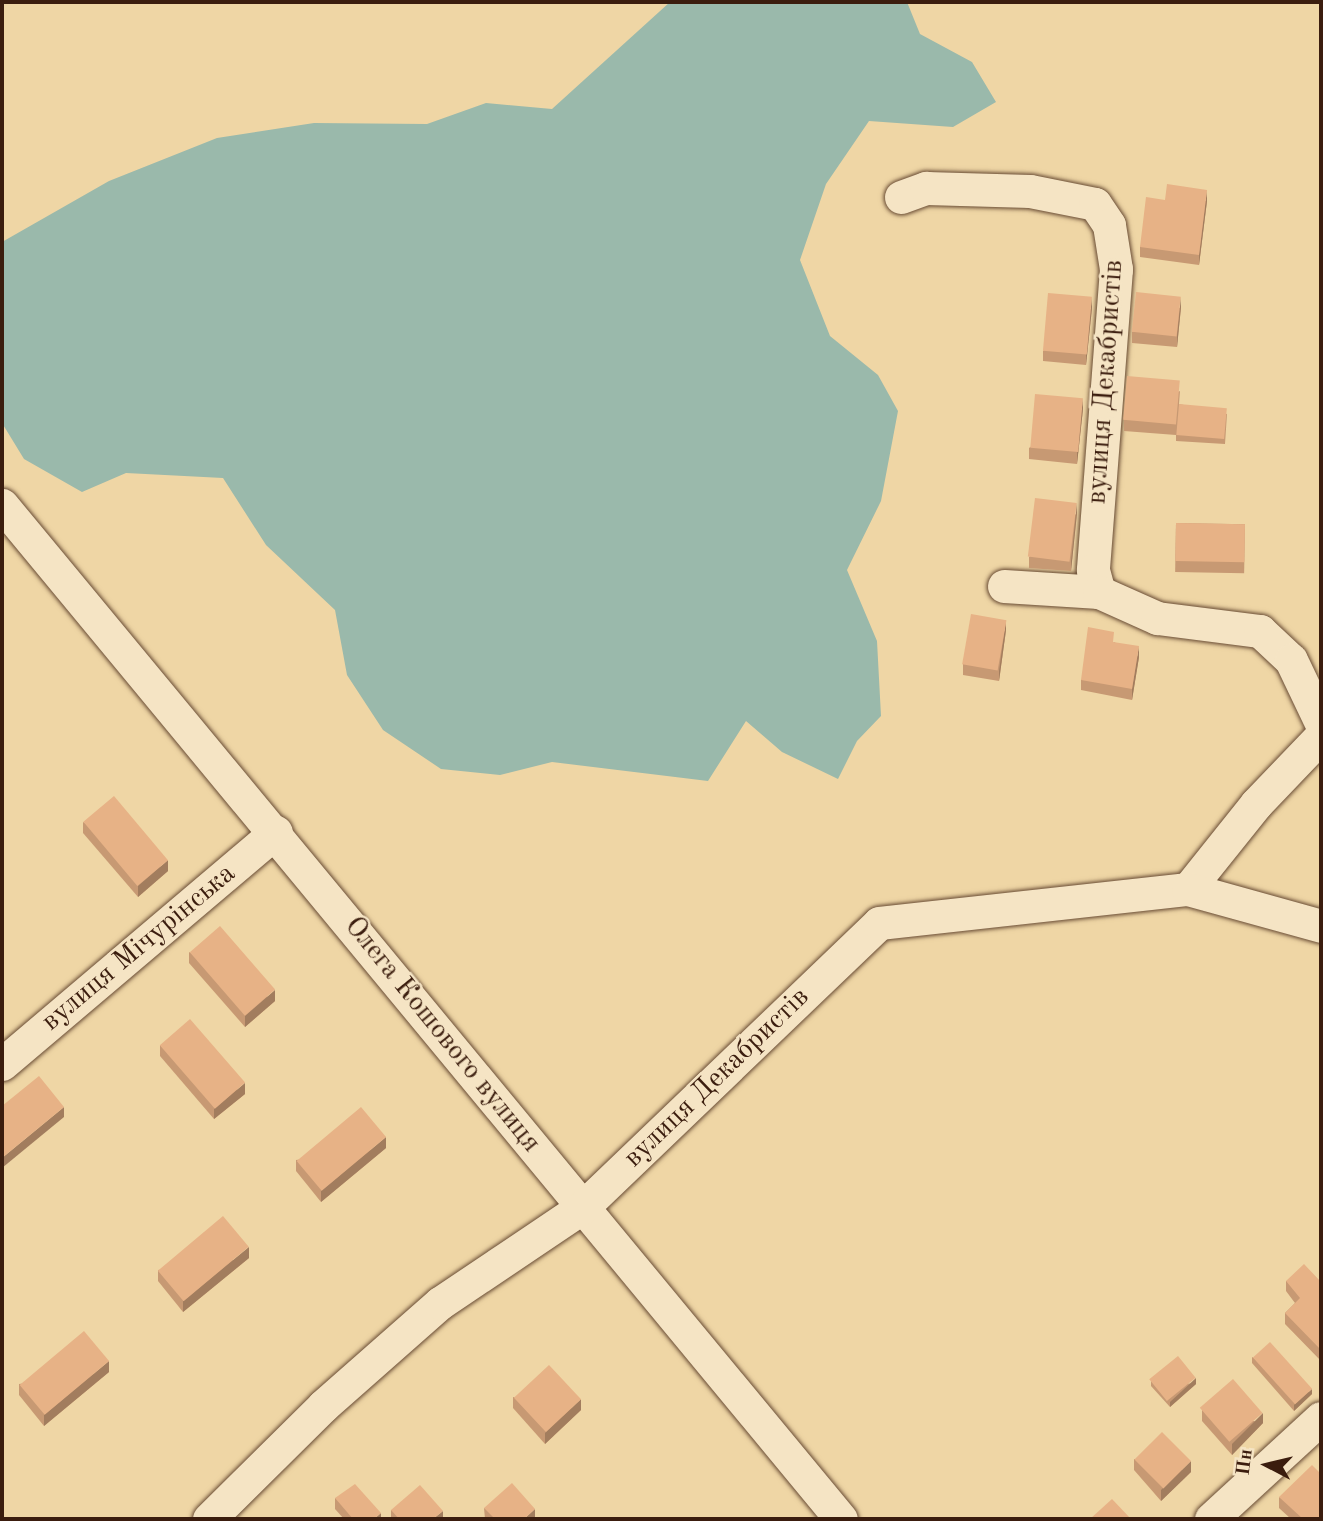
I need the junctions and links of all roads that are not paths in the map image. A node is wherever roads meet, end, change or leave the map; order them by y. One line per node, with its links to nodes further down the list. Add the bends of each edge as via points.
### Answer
1 (901, 197): 4 (street, вулиця Декабристів, via 926,188 1030,191 1095,204 1109,225 1116,270 1094,570)
2 (2, 505): 7 (street, Олега Кошового вулиця)
3 (1004, 586): 4 (street)
4 (1099, 593): 5 (street, via 1157,618 1260,631 1291,660)
5 (1321, 723)
6 (1321, 736): 8 (street, via 1255,804)
7 (276, 832): 10 (street, вулиця Мічурінська); 11 (street, Олега Кошового вулиця)
8 (1188, 889): 9 (street, вулиця Декабристів); 11 (street, вулиця Декабристів, via 879,923)
9 (1321, 926)
10 (2, 1064)
11 (583, 1207): 13 (street, вулиця Декабристів, via 440,1303 323,1406); 14 (street, Олега Кошового вулиця)
12 (1321, 1418): 15 (street)
13 (209, 1519)
14 (841, 1519)
15 (1211, 1519)

